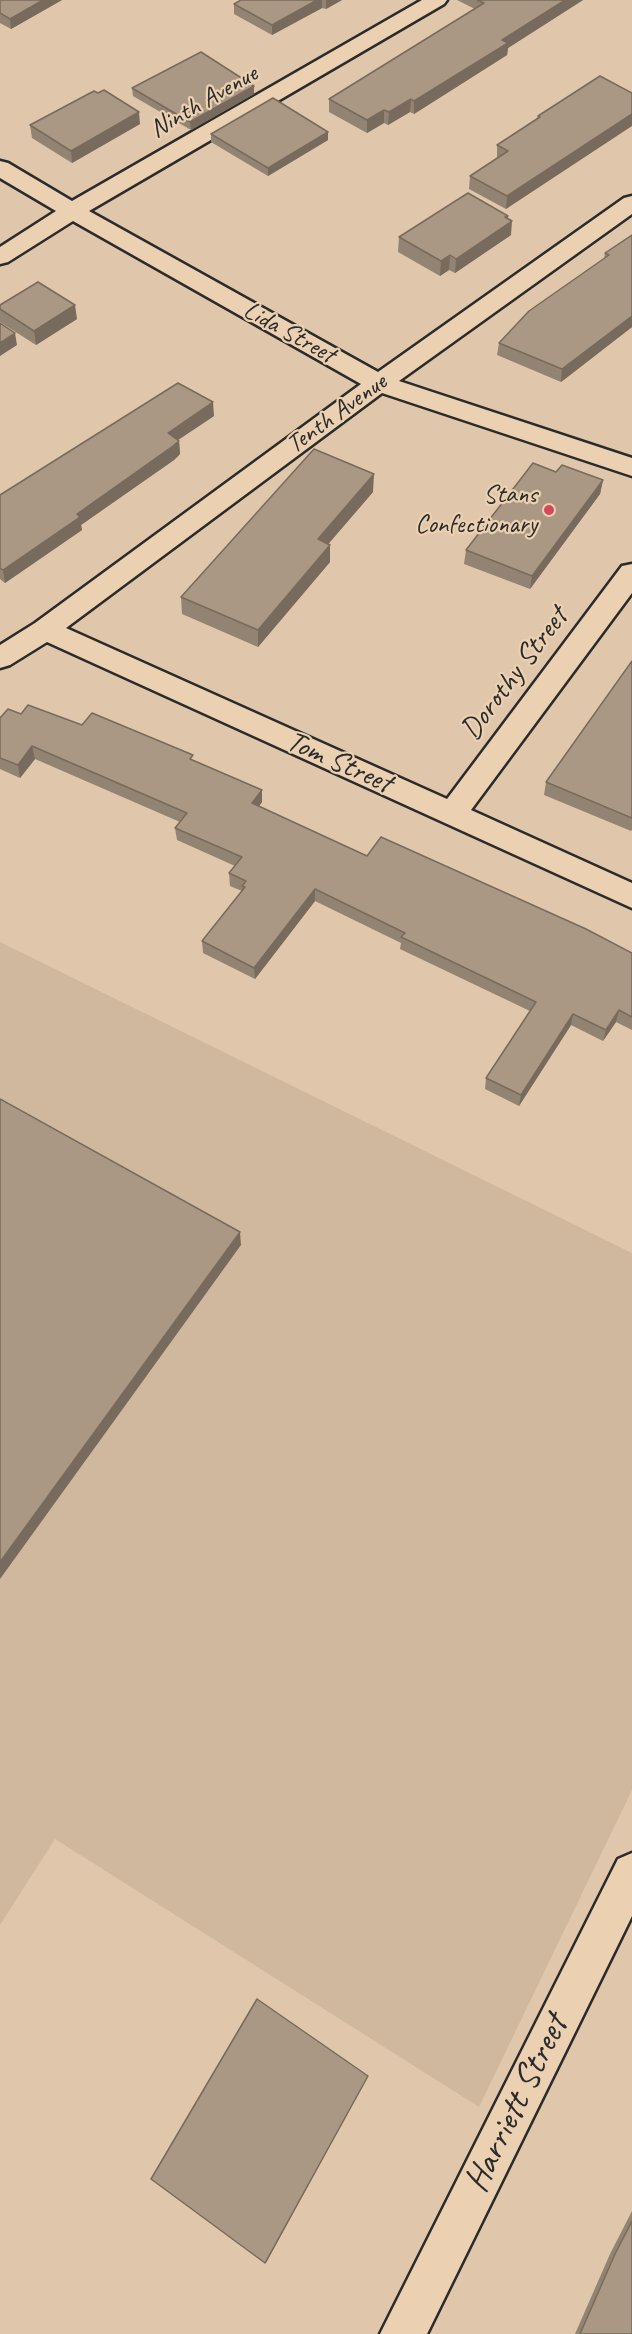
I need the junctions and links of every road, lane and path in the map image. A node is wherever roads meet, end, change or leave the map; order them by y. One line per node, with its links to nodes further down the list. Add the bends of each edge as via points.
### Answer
1 (437, 0): 4 (street, Ninth Avenue)
2 (0, 168): 4 (street, Lida Street)
3 (632, 202): 6 (street, Tenth Avenue)
4 (72, 212): 5 (street, Ninth Avenue); 6 (street, Lida Street)
5 (0, 257)
6 (379, 383): 7 (street, Lida Street); 9 (street, Tenth Avenue)
7 (632, 467)
8 (632, 573): 11 (street, Dorothy Street)
9 (45, 630): 10 (street, Tenth Avenue); 11 (street, Tom Street)
10 (0, 658)
11 (452, 814): 12 (street, Tom Street)
12 (632, 896)
13 (632, 1873): 14 (street, Harriett Street)
14 (403, 2334)

